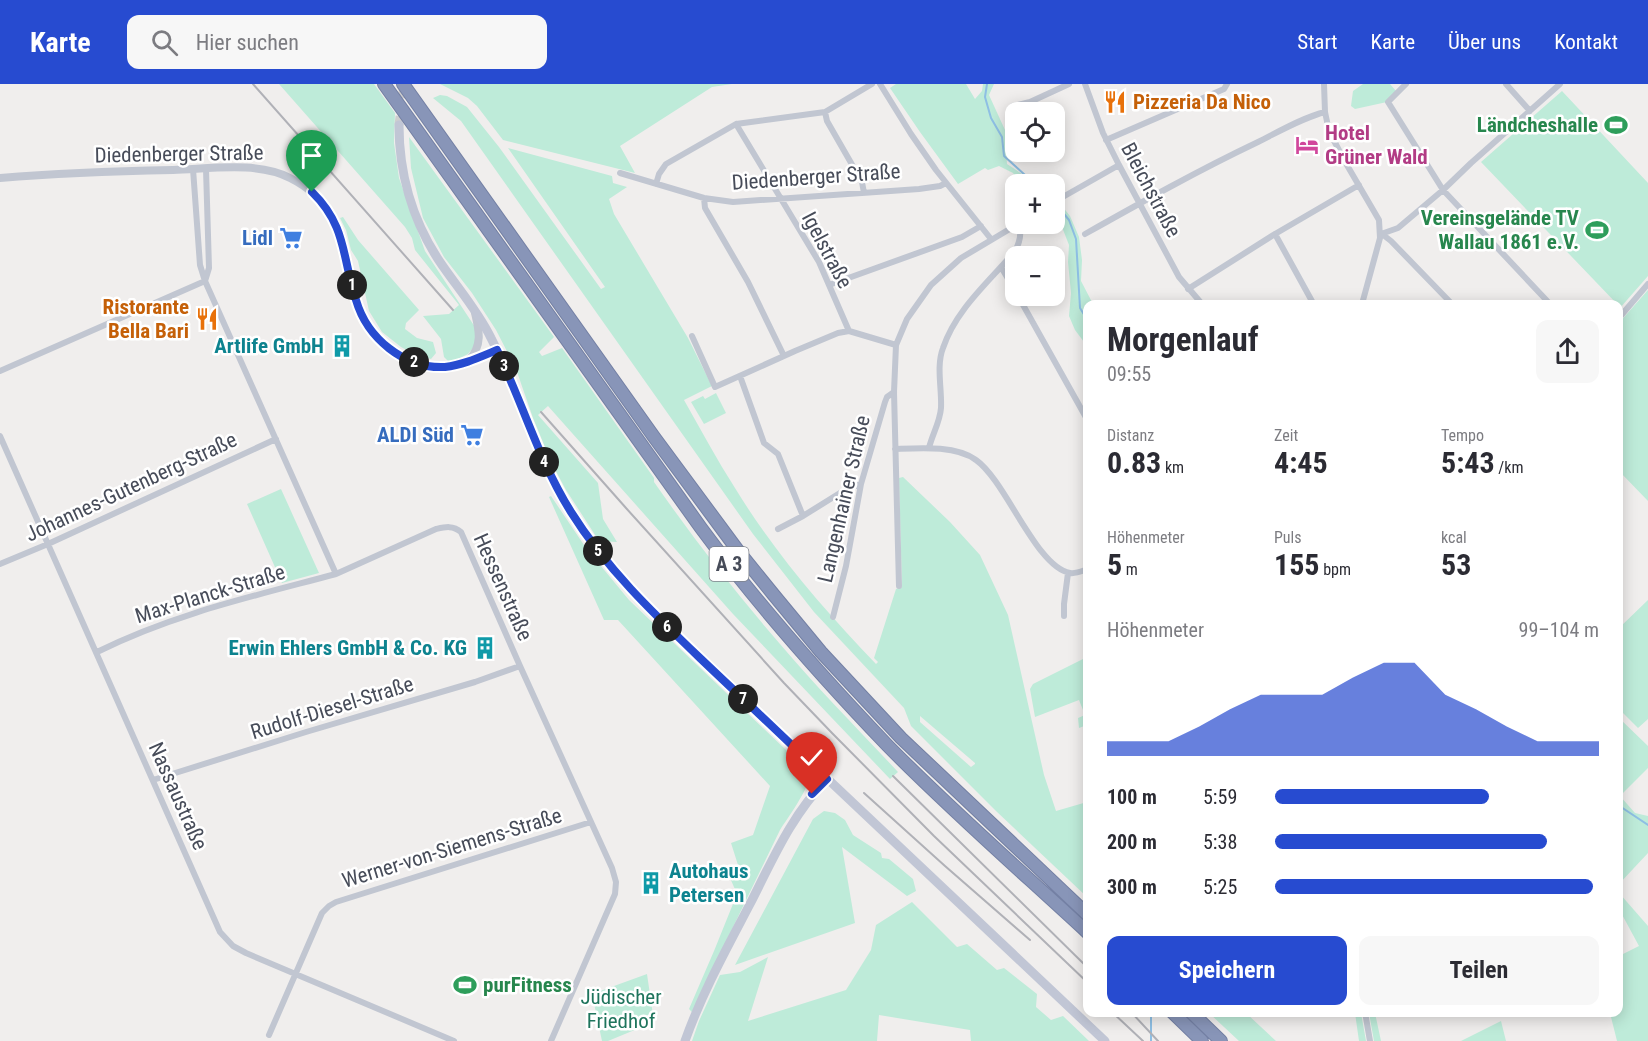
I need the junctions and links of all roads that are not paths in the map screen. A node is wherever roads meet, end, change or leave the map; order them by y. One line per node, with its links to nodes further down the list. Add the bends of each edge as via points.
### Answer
1 (384, 84): 85 (highway, A 3, via 701,528 755,597 889,747)
2 (403, 84): 84 (highway, A 3, via 667,455 772,594 901,738)
3 (872, 84): 14 (street)
4 (880, 84): 24 (street)
5 (1069, 84): 12 (street)
6 (1086, 84): 18 (street, Bleichstraße)
7 (1227, 84): 18 (street, via 1224,89)
8 (1324, 84): 15 (street)
9 (1406, 84): 27 (street, via 1388,102)
10 (1506, 84): 13 (street)
11 (1560, 84): 13 (street)
12 (1030, 102)
13 (1530, 111): 27 (street)
14 (825, 112): 16 (street); 28 (street)
15 (1325, 112): 26 (street, via 1329,131); 32 (street, via 1244,148)
16 (736, 124): 25 (street, via 666,164); 31 (street, Igelstraße)
17 (399, 125): 52 (main road, via 402,169 415,214 432,249)
18 (1106, 140): 19 (street, Bleichstraße)
19 (1119, 165): 29 (street); 32 (street, Bleichstraße)
20 (193, 169): 21 (street, Diedenberger Straße); 23 (street, Diedenberger Straße); 42 (street, via 200,265)
21 (206, 169): 42 (street, via 209,268); 59 (street, Diedenberger Straße, via 269,170 305,186 335,223 359,309 380,341 420,364 444,367)
22 (620, 173): 25 (street, Diedenberger Straße)
23 (0, 178)
24 (946, 183): 28 (street, Diedenberger Straße); 33 (street)
25 (656, 184): 30 (street, Diedenberger Straße)
26 (1359, 185): 37 (street); 38 (street, via 1379,220)
27 (1443, 190): 38 (street, via 1395,230); 50 (street)
28 (864, 193): 31 (street, Diedenberger Straße)
29 (1065, 195)
30 (704, 198): 31 (street, Diedenberger Straße, via 733,202); 58 (street, via 705,208 748,282)
31 (781, 199): 44 (street, Igelstraße)
32 (1140, 203): 36 (street); 45 (street, Bleichstraße)
33 (981, 226): 39 (street); 44 (street, via 962,237)
34 (1005, 231): 39 (street, Langenhainer Straße)
35 (1020, 234): 40 (street, via 1019,243)
36 (1085, 234)
37 (1275, 234): 45 (street); 47 (street)
38 (1381, 234): 48 (street); 49 (street)
39 (991, 239): 56 (street, Langenhainer Straße, via 961,258 931,285 907,320)
40 (1001, 267): 41 (street); 67 (street, via 964,309 943,348 941,410)
41 (1005, 274)
42 (205, 281): 60 (street); 65 (street)
43 (1648, 284): 53 (street)
44 (829, 285): 54 (street, Igelstraße)
45 (1188, 289): 46 (street, Bleichstraße)
46 (1198, 300)
47 (1312, 300)
48 (1363, 300)
49 (1448, 300)
50 (1546, 300)
51 (1024, 306): 63 (street)
52 (475, 310): 57 (main road); 59 (street, via 479,343)
53 (1623, 314)
54 (849, 330): 56 (street); 58 (street)
55 (692, 336): 61 (street, via 715,387)
56 (896, 345): 62 (street, Langenhainer Straße)
57 (497, 350): 59 (street, Diedenberger Straße); 81 (main road, via 552,478 602,557 653,614)
58 (784, 356): 61 (street)
59 (467, 362)
60 (0, 372)
61 (740, 375): 69 (street, via 764,443 778,454)
62 (894, 392): 66 (street, Langenhainer Straße); 68 (street, Langenhainer Straße, via 885,402)
63 (1083, 412)
64 (0, 436): 71 (street, Nassaustraße)
65 (276, 439): 71 (street, Johannes-Gutenberg-Straße); 75 (street)
66 (895, 448): 67 (street); 76 (street, Langenhainer Straße)
67 (929, 448): 74 (street, via 946,449 979,462 1044,555)
68 (861, 484): 69 (street); 78 (street, Langenhainer Straße)
69 (803, 516): 70 (street)
70 (778, 529)
71 (48, 544): 72 (street, Johannes-Gutenberg-Straße); 79 (street, Nassaustraße)
72 (0, 564)
73 (1083, 571): 74 (street)
74 (1068, 573): 77 (street)
75 (336, 574): 79 (street, Max-Planck-Straße, via 186,615); 80 (street, Hessenstraße, via 436,529 457,528)
76 (899, 586)
77 (1064, 616)
78 (833, 617)
79 (97, 652): 82 (street, Nassaustraße)
80 (520, 666): 82 (street, Rudolf-Diesel-Straße); 83 (street, Hessenstraße)
81 (827, 779): 93 (main road, via 793,821 717,967); 94 (main road)
82 (153, 780): 86 (street, Nassaustraße, via 220,932 240,950)
83 (591, 822): 86 (street, Werner-von-Siemens-Straße, via 336,902 322,913); 92 (street, Hessenstraße, via 612,868 615,894)
84 (1083, 910)
85 (1083, 928)
86 (296, 975): 90 (street, Werner-von-Siemens-Straße); 91 (street, Nassaustraße)
87 (1177, 1017): 95 (highway)
88 (1196, 1017): 96 (highway)
89 (1366, 1017): 97 (street)
90 (269, 1035)
91 (454, 1041)
92 (551, 1041)
93 (685, 1041)
94 (1105, 1041)
95 (1202, 1041)
96 (1221, 1041)
97 (1370, 1041)

